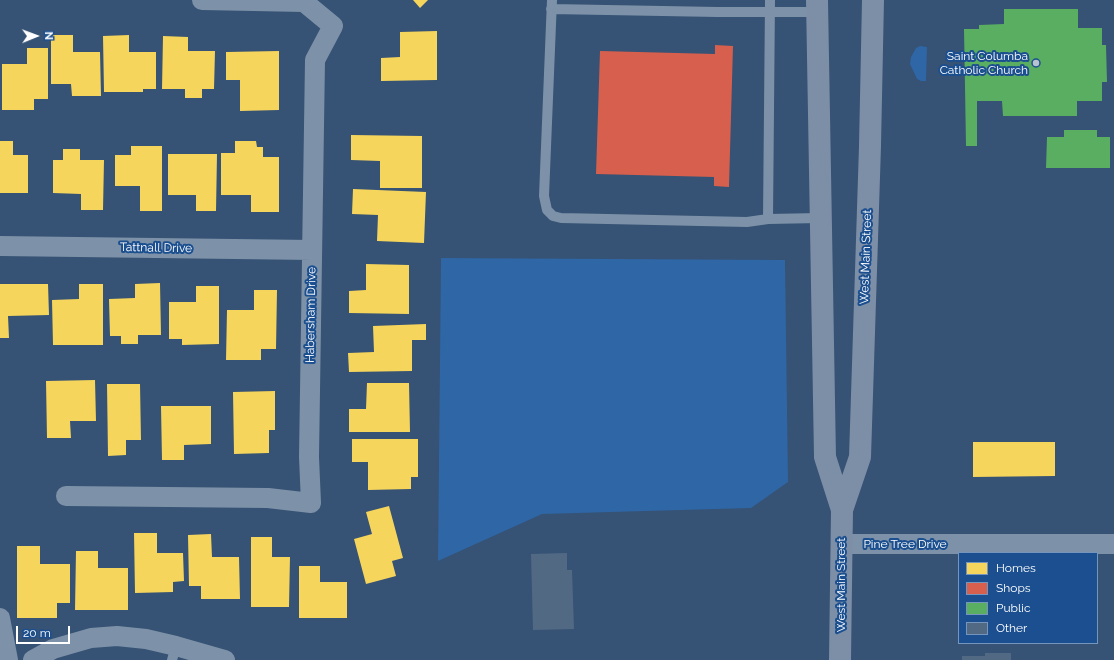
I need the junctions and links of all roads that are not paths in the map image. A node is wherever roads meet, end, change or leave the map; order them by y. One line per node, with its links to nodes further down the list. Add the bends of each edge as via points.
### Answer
1 (202, 0): 10 (street, Habersham Drive, via 304,2 333,26 314,60)
2 (770, 0): 6 (lane)
3 (873, 0): 12 (main road, West Main Street, via 860,457)
4 (551, 5): 6 (lane); 8 (lane, via 544,196 547,210 553,216 747,222)
5 (817, 6): 6 (lane); 7 (main road, West Main Street)
6 (770, 12): 8 (lane)
7 (820, 218): 8 (lane); 12 (main road, West Main Street, via 825,457)
8 (768, 219)
9 (0, 246): 10 (street, Tattnall Drive)
10 (312, 250): 11 (street, Habersham Drive, via 309,457 311,503 268,498)
11 (66, 496)
12 (842, 510): 13 (main road, West Main Street)
13 (841, 544): 15 (street, Pine Tree Drive); 21 (main road, West Main Street)
14 (1114, 544): 15 (street, Pine Tree Drive)
15 (999, 549)
16 (0, 618): 18 (street)
17 (174, 653): 19 (street, via 146,639 117,636 91,638 52,649); 20 (street)
18 (8, 660)
19 (33, 660)
20 (225, 660)
21 (840, 660)

